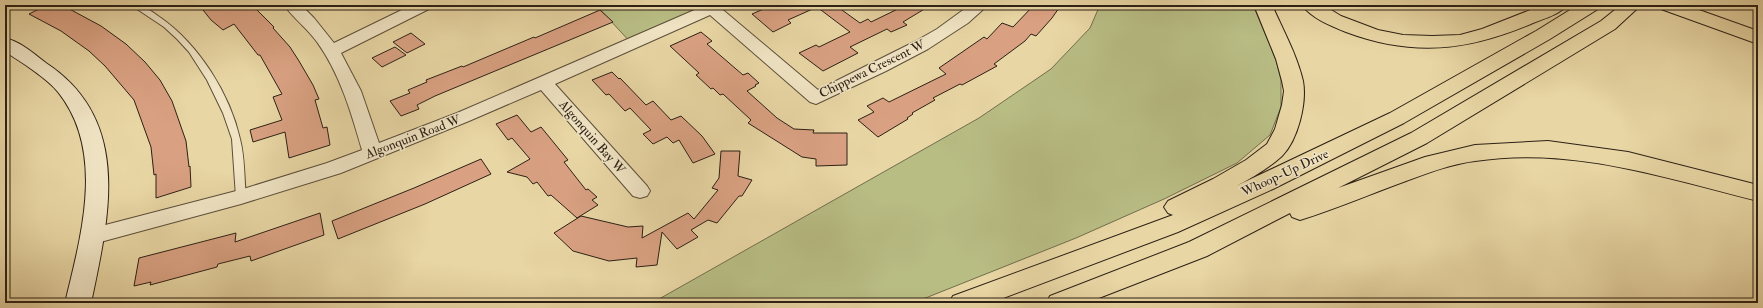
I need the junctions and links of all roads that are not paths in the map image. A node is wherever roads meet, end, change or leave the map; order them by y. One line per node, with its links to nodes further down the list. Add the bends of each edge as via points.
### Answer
1 (135, 5): 21 (lane, via 176,32 202,63 219,94 236,139)
2 (292, 5): 16 (street)
3 (425, 5): 16 (street)
4 (980, 5): 11 (street, Chippewa Crescent W, via 939,36 816,98)
5 (1263, 5): 24 (main road, via 1288,68 1294,91 1291,114 1275,149 1233,179 1198,197)
6 (1310, 5): 7 (main road, via 1334,20 1370,34 1410,42 1447,42 1480,35)
7 (1558, 5)
8 (1590, 5): 24 (main road, Whoop-Up Drive, via 1543,35 1397,118 1272,180 1170,226)
9 (1632, 5): 23 (main road, via 1608,26 1419,138)
10 (1668, 5): 12 (main road)
11 (716, 7): 17 (street, Algonquin Road W)
12 (1707, 9): 13 (main road); 14 (main road)
13 (1758, 24)
14 (1758, 38)
15 (5, 44): 22 (street, via 64,86 88,125 95,148 96,167)
16 (332, 51): 18 (street, via 358,106)
17 (545, 83): 18 (street, Algonquin Road W); 19 (street, Algonquin Bay W)
18 (372, 153): 21 (street, Algonquin Road W, via 334,168)
19 (640, 191)
20 (1758, 194): 23 (main road, via 1628,160 1583,153 1548,149 1474,153 1433,163)
21 (241, 197): 22 (street, Algonquin Road W)
22 (93, 236): 25 (street)
23 (1198, 249): 26 (main road)
24 (970, 300)
25 (78, 303)
26 (1059, 303)

